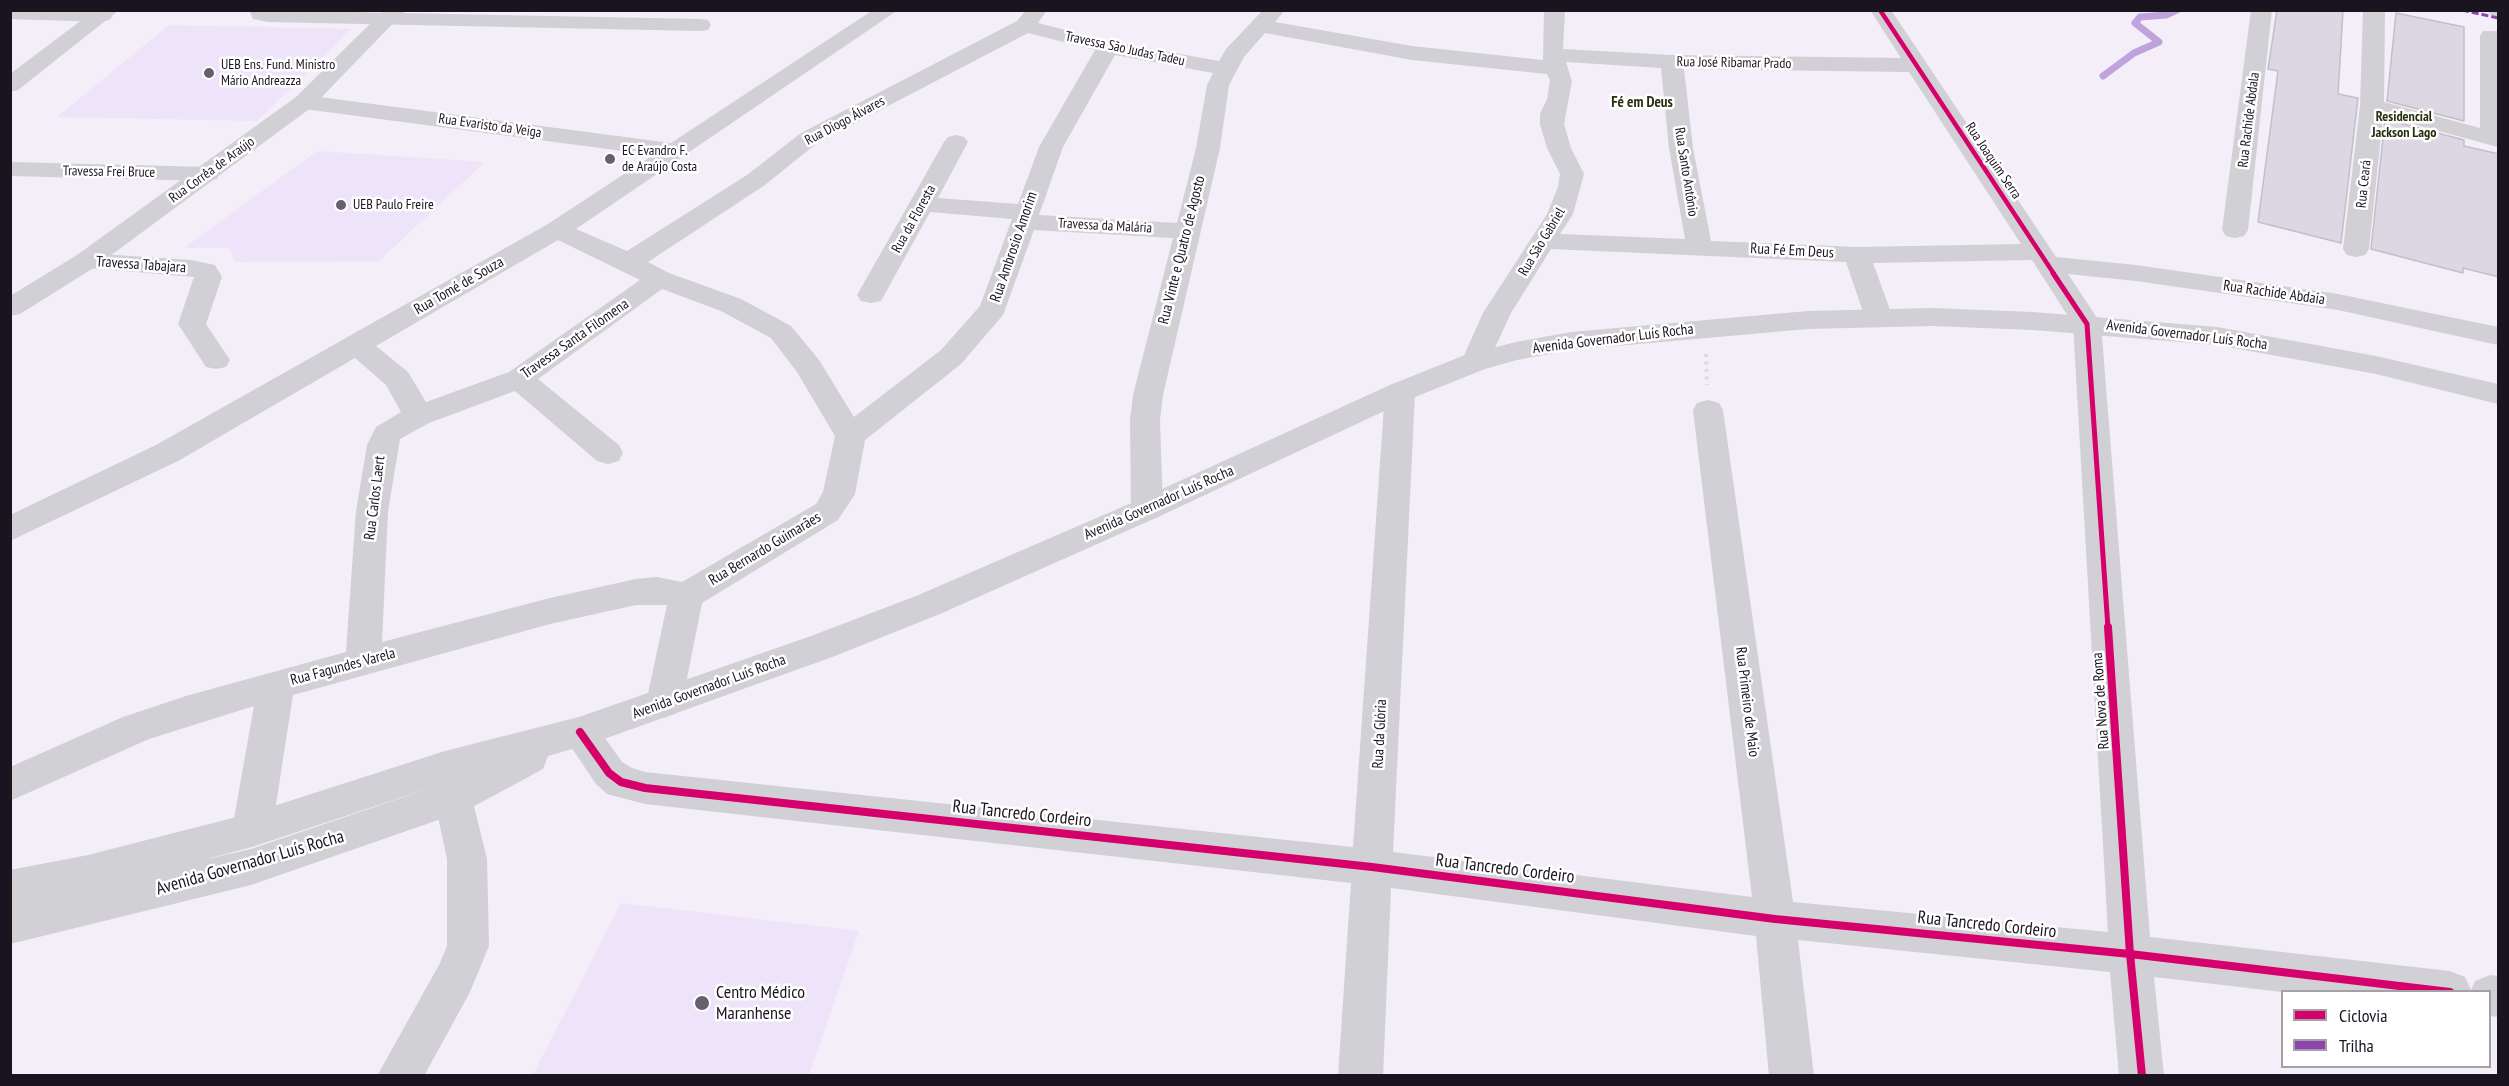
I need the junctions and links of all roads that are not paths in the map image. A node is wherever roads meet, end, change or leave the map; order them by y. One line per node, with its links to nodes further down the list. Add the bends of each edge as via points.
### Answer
1 (888, 10): 24 (street, Rua Tomé de Souza)
2 (1555, 10): 15 (street, Rua São Gabriel)
3 (1880, 10): 17 (street, Rua Joaquim Serra)
4 (2262, 10): 30 (street, Rua Rachide Abdala)
5 (2374, 10): 21 (street, Rua Ceará)
6 (259, 11): 9 (street, via 268,16)
7 (10, 13): 8 (street)
8 (105, 13): 19 (street)
9 (393, 14): 12 (street); 20 (street, Rua Corrêa de Araújo)
10 (1268, 18): 15 (street, Rua José Ribamar Prado, via 1412,53); 18 (street, Rua Vinte e Quatro de Agosto, via 1234,54)
11 (1031, 19): 14 (street, Travessa São Judas Tadeu); 38 (street, Rua Diogo Álvares, via 814,134 756,180)
12 (699, 25)
13 (2491, 36): 22 (street)
14 (1108, 47): 18 (street, Travessa São Judas Tadeu); 28 (street, Rua Ambrosio Amorim, via 1051,147)
15 (1553, 62): 16 (street, Rua José Ribamar Prado); 32 (street, Rua São Gabriel, via 1561,81 1552,124 1572,174 1560,214)
16 (1672, 62): 17 (street, Rua José Ribamar Prado); 33 (street, Rua Santo Antônio, via 1681,148)
17 (1916, 65): 36 (street, Rua Joaquim Serra)
18 (1226, 69): 31 (street, Rua Vinte e Quatro de Agosto, via 1218,85 1208,148)
19 (10, 85)
20 (304, 102): 24 (street, Rua Evaristo da Veiga); 26 (street, Rua Corrêa de Araújo)
21 (2372, 106): 22 (street); 34 (street, Rua Ceará)
22 (2495, 139)
23 (956, 142): 27 (street, Rua da Floresta)
24 (675, 151): 29 (street, Rua Tomé de Souza)
25 (10, 169): 26 (street, Travessa Frei Bruce)
26 (208, 174): 37 (street, Rua Corrêa de Araújo)
27 (922, 204): 28 (street, Travessa da Malária); 40 (street, Rua da Floresta)
28 (1025, 217): 31 (street, Travessa da Malária); 53 (street, Rua Ambrosio Amorim, via 993,309 951,357)
29 (557, 230): 38 (street); 45 (street, Rua Tomé de Souza)
30 (2235, 230)
31 (1186, 231): 55 (street, Rua Vinte e Quatro de Agosto, via 1148,394)
32 (1545, 241): 33 (street, Rua Fé Em Deus); 47 (street, Rua São Gabriel, via 1497,313)
33 (1699, 247): 35 (street, Rua Fé Em Deus)
34 (2356, 249)
35 (1857, 255): 36 (street, Rua Fé Em Deus); 42 (street)
36 (2044, 258): 43 (street, Rua Joaquim Serra); 44 (street, Rua Rachide Abdaia, via 2338,302)
37 (86, 261): 41 (street, Rua Corrêa de Araújo); 46 (street, Travessa Tabajara, via 205,271 208,277 192,324)
38 (629, 262): 39 (street)
39 (659, 279): 48 (street, Travessa Santa Filomena); 53 (street, via 731,305 781,332 809,367)
40 (871, 295)
41 (10, 308)
42 (1879, 318): 43 (street, Avenida Governador Luís Rocha); 47 (street, Avenida Governador Luís Rocha, via 1571,341)
43 (2087, 324): 50 (street, Avenida Governador Luís Rocha, via 2217,336 2292,348); 69 (street, Rua Nova de Roma)
44 (2499, 336)
45 (356, 344): 52 (street, via 398,378); 56 (street, Rua Tomé de Souza, via 167,453)
46 (216, 360)
47 (1474, 362): 49 (street, Avenida Governador Luís Rocha)
48 (519, 379): 52 (street, Travessa Santa Filomena); 54 (street)
49 (1400, 392): 55 (street, Avenida Governador Luís Rocha); 65 (street, Rua da Glória)
50 (2499, 394)
51 (1708, 410): 67 (street, Rua Primeiro de Maio)
52 (418, 416): 58 (street, Rua Carlos Laert, via 396,426 382,445 372,511)
53 (850, 436): 57 (street, Rua Bernardo Guimarães, via 839,494 827,512)
54 (608, 453)
55 (1148, 509): 60 (street, Avenida Governador Luís Rocha, via 928,605)
56 (10, 529)
57 (686, 596): 58 (street, Rua Fagundes Varela, via 657,590 636,592); 60 (street)
58 (363, 661): 59 (street, Rua Fagundes Varela)
59 (276, 685): 62 (street, Rua Fagundes Varela, via 136,728); 64 (street)
60 (664, 703): 61 (street, Avenida Governador Luís Rocha)
61 (580, 732): 63 (street, Avenida Governador Luís Rocha); 64 (street, Avenida Governador Luís Rocha, via 445,767); 65 (street, Rua Tancredo Cordeiro, via 609,773 621,782 645,788)
62 (10, 785)
63 (453, 798): 68 (street, Avenida Governador Luís Rocha, via 251,867); 71 (street, via 466,860 468,946)
64 (252, 830): 66 (street, Avenida Governador Luís Rocha, via 88,873)
65 (1372, 867): 67 (street, Rua Tancredo Cordeiro); 72 (street, Rua da Glória)
66 (10, 888)
67 (1775, 919): 69 (street, Rua Tancredo Cordeiro); 73 (street, Rua Primeiro de Maio)
68 (10, 925)
69 (2130, 954): 70 (street, Rua Tancredo Cordeiro); 74 (street, Rua Nova de Roma)
70 (2433, 990)
71 (399, 1076)
72 (1360, 1076)
73 (1792, 1076)
74 (2142, 1076)

